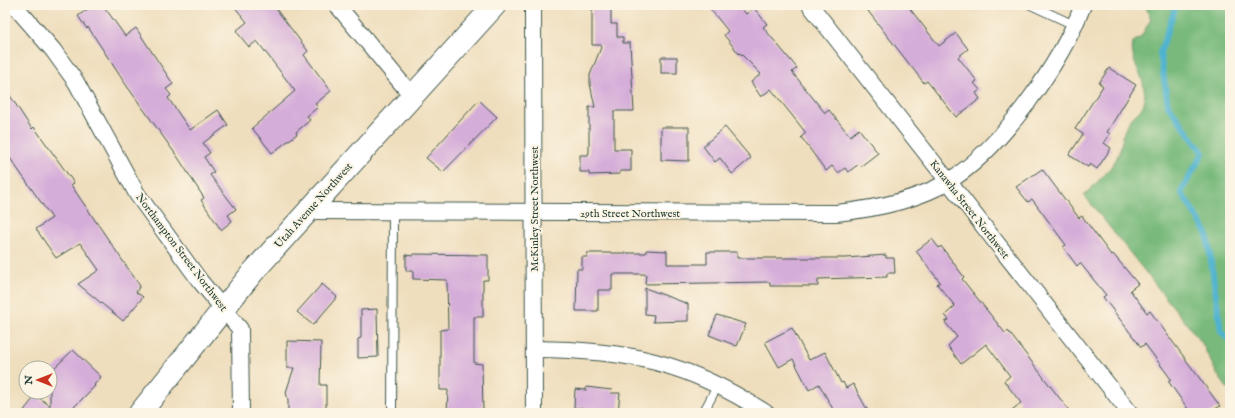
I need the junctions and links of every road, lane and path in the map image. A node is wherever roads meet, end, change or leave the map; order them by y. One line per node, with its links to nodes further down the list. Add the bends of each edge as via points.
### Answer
1 (14, 5): 14 (street, Northampton Street Northwest, via 53,50 76,82 137,194)
2 (337, 5): 9 (street)
3 (495, 5): 9 (street, Utah Avenue Northwest)
4 (533, 5): 13 (street, McKinley Street Northwest)
5 (810, 5): 10 (street, Kanawha Street Northwest)
6 (1031, 5): 8 (lane)
7 (1083, 5): 8 (street, 29th Street Northwest)
8 (1074, 25): 10 (street, 29th Street Northwest, via 1039,87 971,164)
9 (412, 96): 11 (street, Utah Avenue Northwest)
10 (948, 181): 13 (street, 29th Street Northwest, via 923,193 886,205 836,214); 23 (street, Kanawha Street Northwest)
11 (307, 211): 12 (street, 29th Street Northwest); 14 (street, Utah Avenue Northwest)
12 (393, 212): 13 (street, 29th Street Northwest); 19 (lane)
13 (534, 212): 15 (street, McKinley Street Northwest)
14 (223, 309): 17 (street, Utah Avenue Northwest); 18 (street, Northampton Street Northwest, via 240,329)
15 (534, 348): 16 (street, via 577,349 637,356 692,373); 20 (street, McKinley Street Northwest)
16 (718, 385): 21 (lane); 22 (street)
17 (140, 413)
18 (241, 413)
19 (392, 413)
20 (534, 413)
21 (703, 413)
22 (766, 413)
23 (1130, 413)

